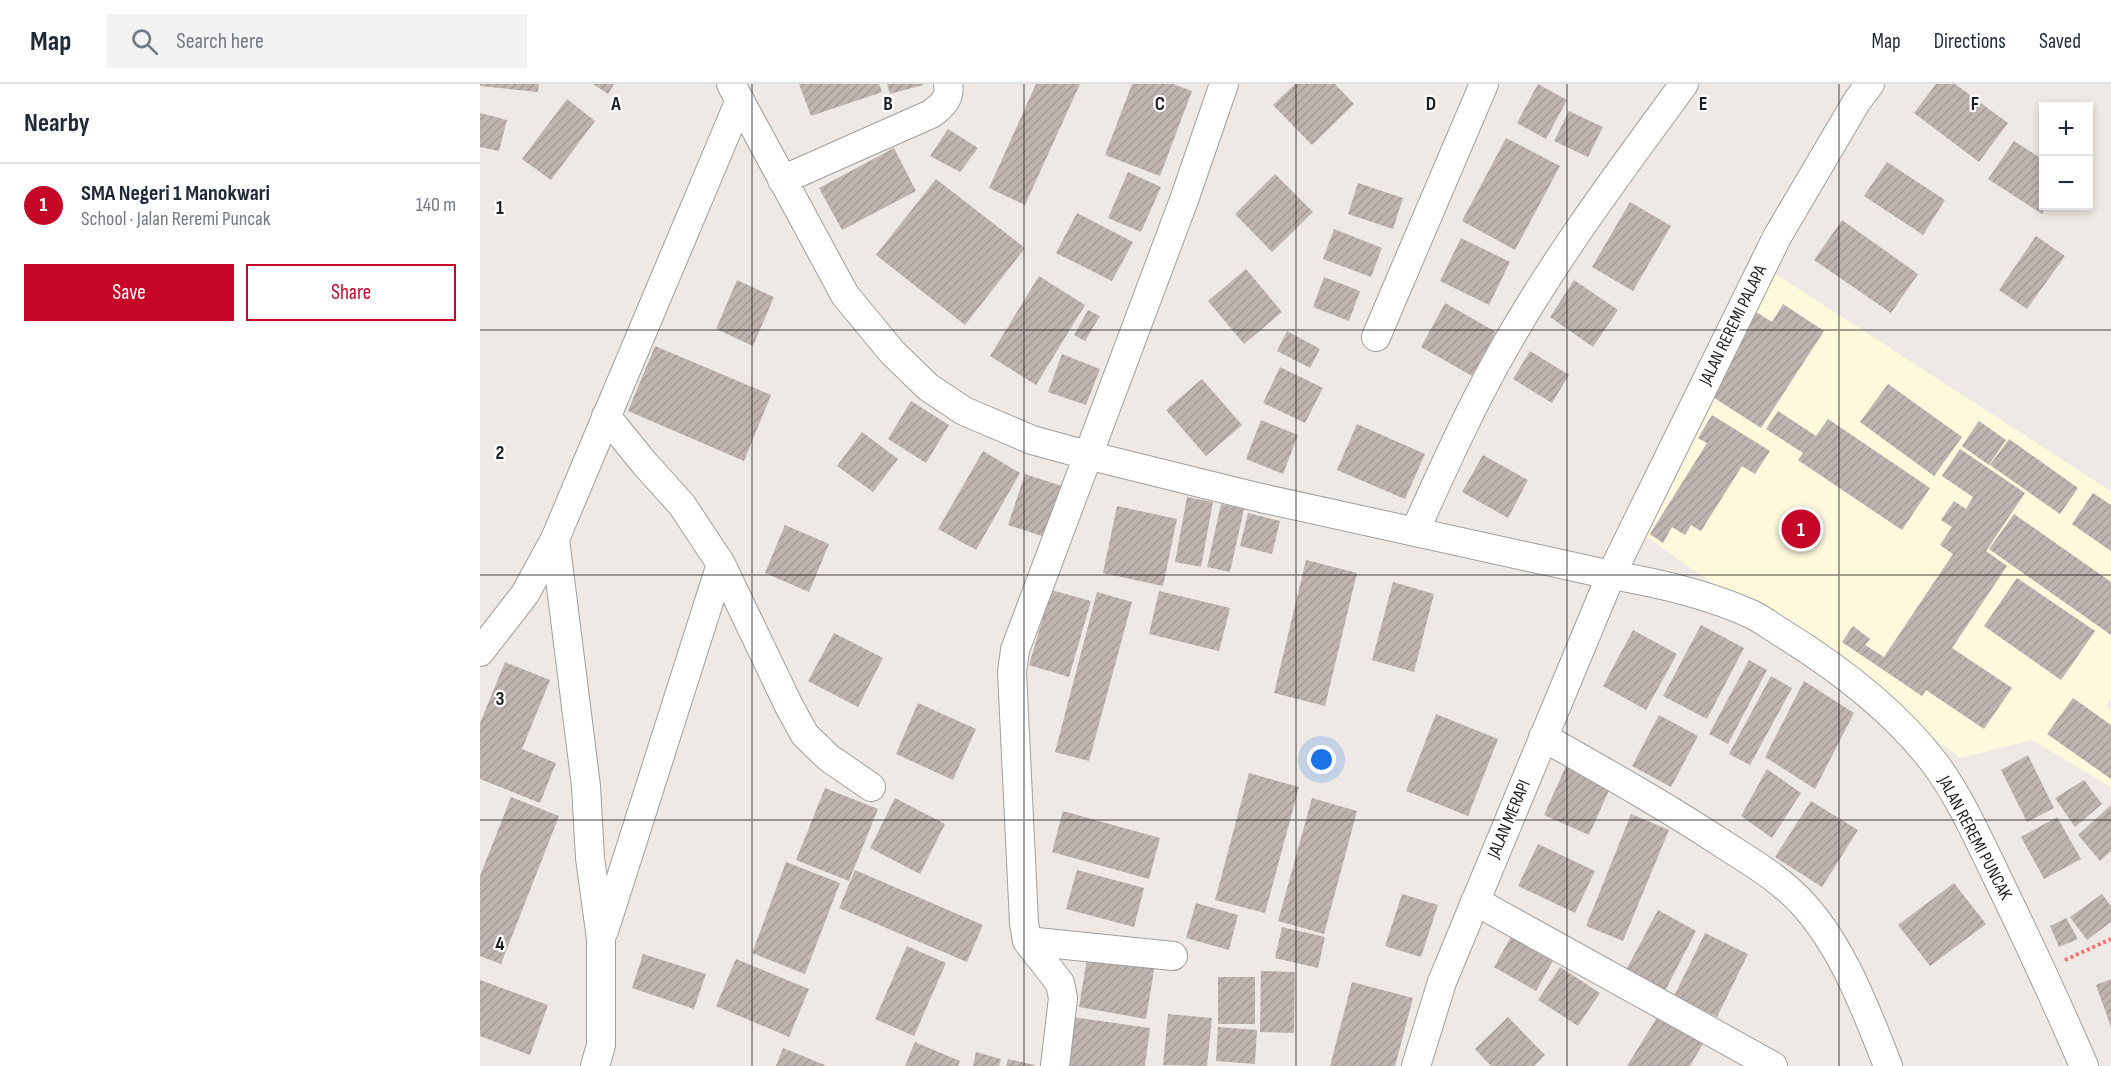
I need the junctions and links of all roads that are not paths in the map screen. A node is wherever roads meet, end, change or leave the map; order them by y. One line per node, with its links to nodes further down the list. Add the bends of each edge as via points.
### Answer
1 (948, 84): 7 (street, via 950,92 943,105 931,114)
2 (1224, 84): 10 (street)
3 (1484, 84): 8 (street)
4 (1684, 84): 11 (street, via 1592,209 1505,347)
5 (1870, 84): 14 (street, JALAN REREMI PALAPA, via 1777,237)
6 (736, 92): 7 (street, JALAN REREMI PUNCAK); 9 (street)
7 (782, 180): 10 (street, JALAN REREMI PUNCAK, via 845,295 892,352 928,387 974,416 1032,440)
8 (1376, 337)
9 (606, 416): 12 (street); 13 (street, via 682,505)
10 (1087, 455): 11 (street, JALAN REREMI PUNCAK); 20 (street, via 1015,650 1012,672)
11 (1415, 531): 14 (street, JALAN REREMI PUNCAK)
12 (555, 539): 15 (street, via 525,594); 19 (street)
13 (722, 564): 17 (street, via 805,735 829,758); 19 (street)
14 (1611, 575): 16 (street, JALAN MERAPI); 27 (street, JALAN REREMI PUNCAK, via 1705,597 1752,615 1803,646 1900,724 1936,765 1962,807 2043,970)
15 (480, 652)
16 (1543, 737): 18 (street, JALAN MERAPI); 26 (street, via 1670,810 1776,878 1824,932 1860,996)
17 (871, 787)
18 (1475, 901): 24 (street, JALAN MERAPI, via 1442,982); 25 (street)
19 (601, 939): 22 (street, via 601,1045)
20 (1027, 941): 21 (street); 23 (street, via 1060,983 1063,998)
21 (1173, 956)
22 (595, 1066)
23 (1055, 1066)
24 (1416, 1066)
25 (1773, 1066)
26 (1888, 1066)
27 (2084, 1066)

